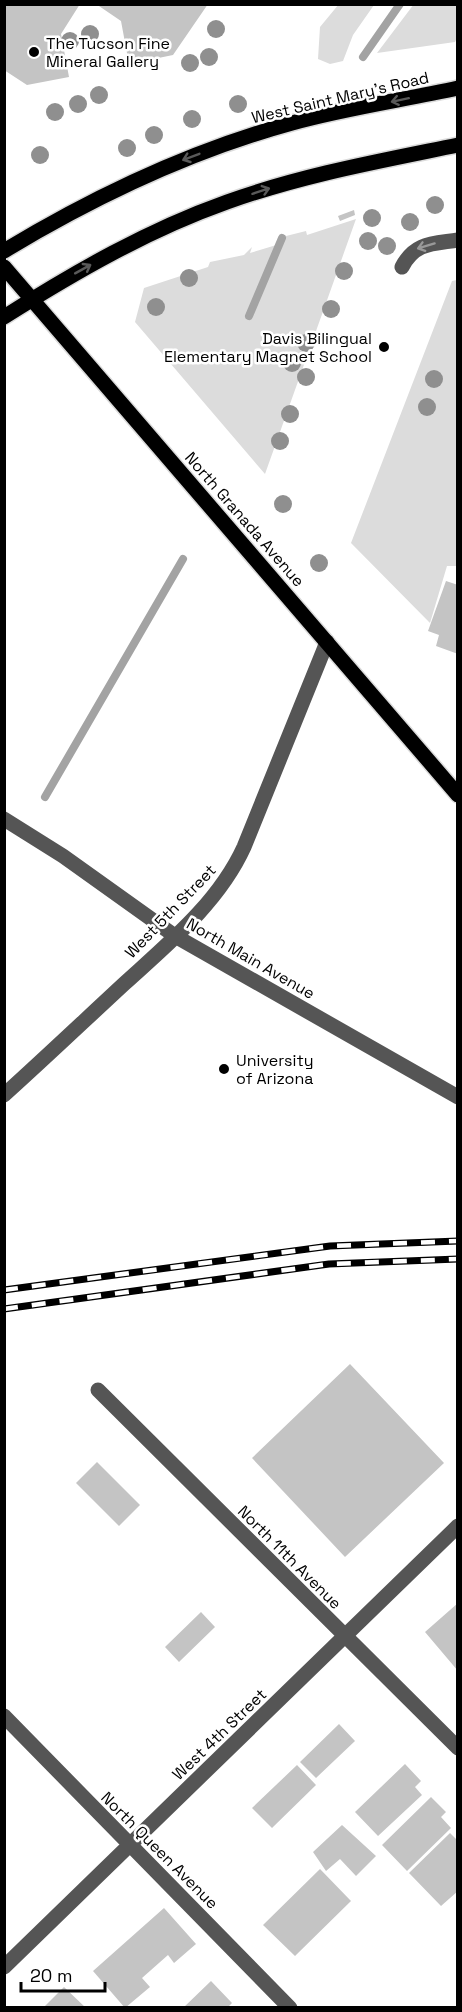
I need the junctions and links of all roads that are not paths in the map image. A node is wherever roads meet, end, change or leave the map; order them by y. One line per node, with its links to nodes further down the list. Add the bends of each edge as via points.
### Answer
1 (458, 88): 4 (main road, West Saint Mary's Road, one-way to 4, via 294,123 227,143 117,189)
2 (458, 145): 7 (main road, one-way to 2, via 158,230 226,202 274,186)
3 (458, 240): 6 (street, one-way to 6, via 420,246)
4 (4, 251)
5 (4, 267): 7 (main road, North Granada Avenue)
6 (402, 267)
7 (33, 298): 8 (main road); 9 (main road, North Granada Avenue)
8 (4, 316)
9 (327, 642): 10 (main road, North Granada Avenue); 12 (street, West 5th Street, via 241,854 216,893)
10 (457, 794)
11 (4, 819): 12 (street, North Main Avenue)
12 (175, 936): 13 (street, West 5th Street); 14 (street, North Main Avenue)
13 (4, 1095)
14 (458, 1097)
15 (98, 1390): 17 (street, North 11th Avenue)
16 (458, 1526): 17 (street, West 4th Street)
17 (345, 1637): 19 (street, North 11th Avenue); 20 (street, West 4th Street)
18 (4, 1716): 20 (street, North Queen Avenue)
19 (458, 1748)
20 (129, 1845): 21 (street, West 4th Street); 22 (street, North Queen Avenue)
21 (4, 1967)
22 (290, 2007)

